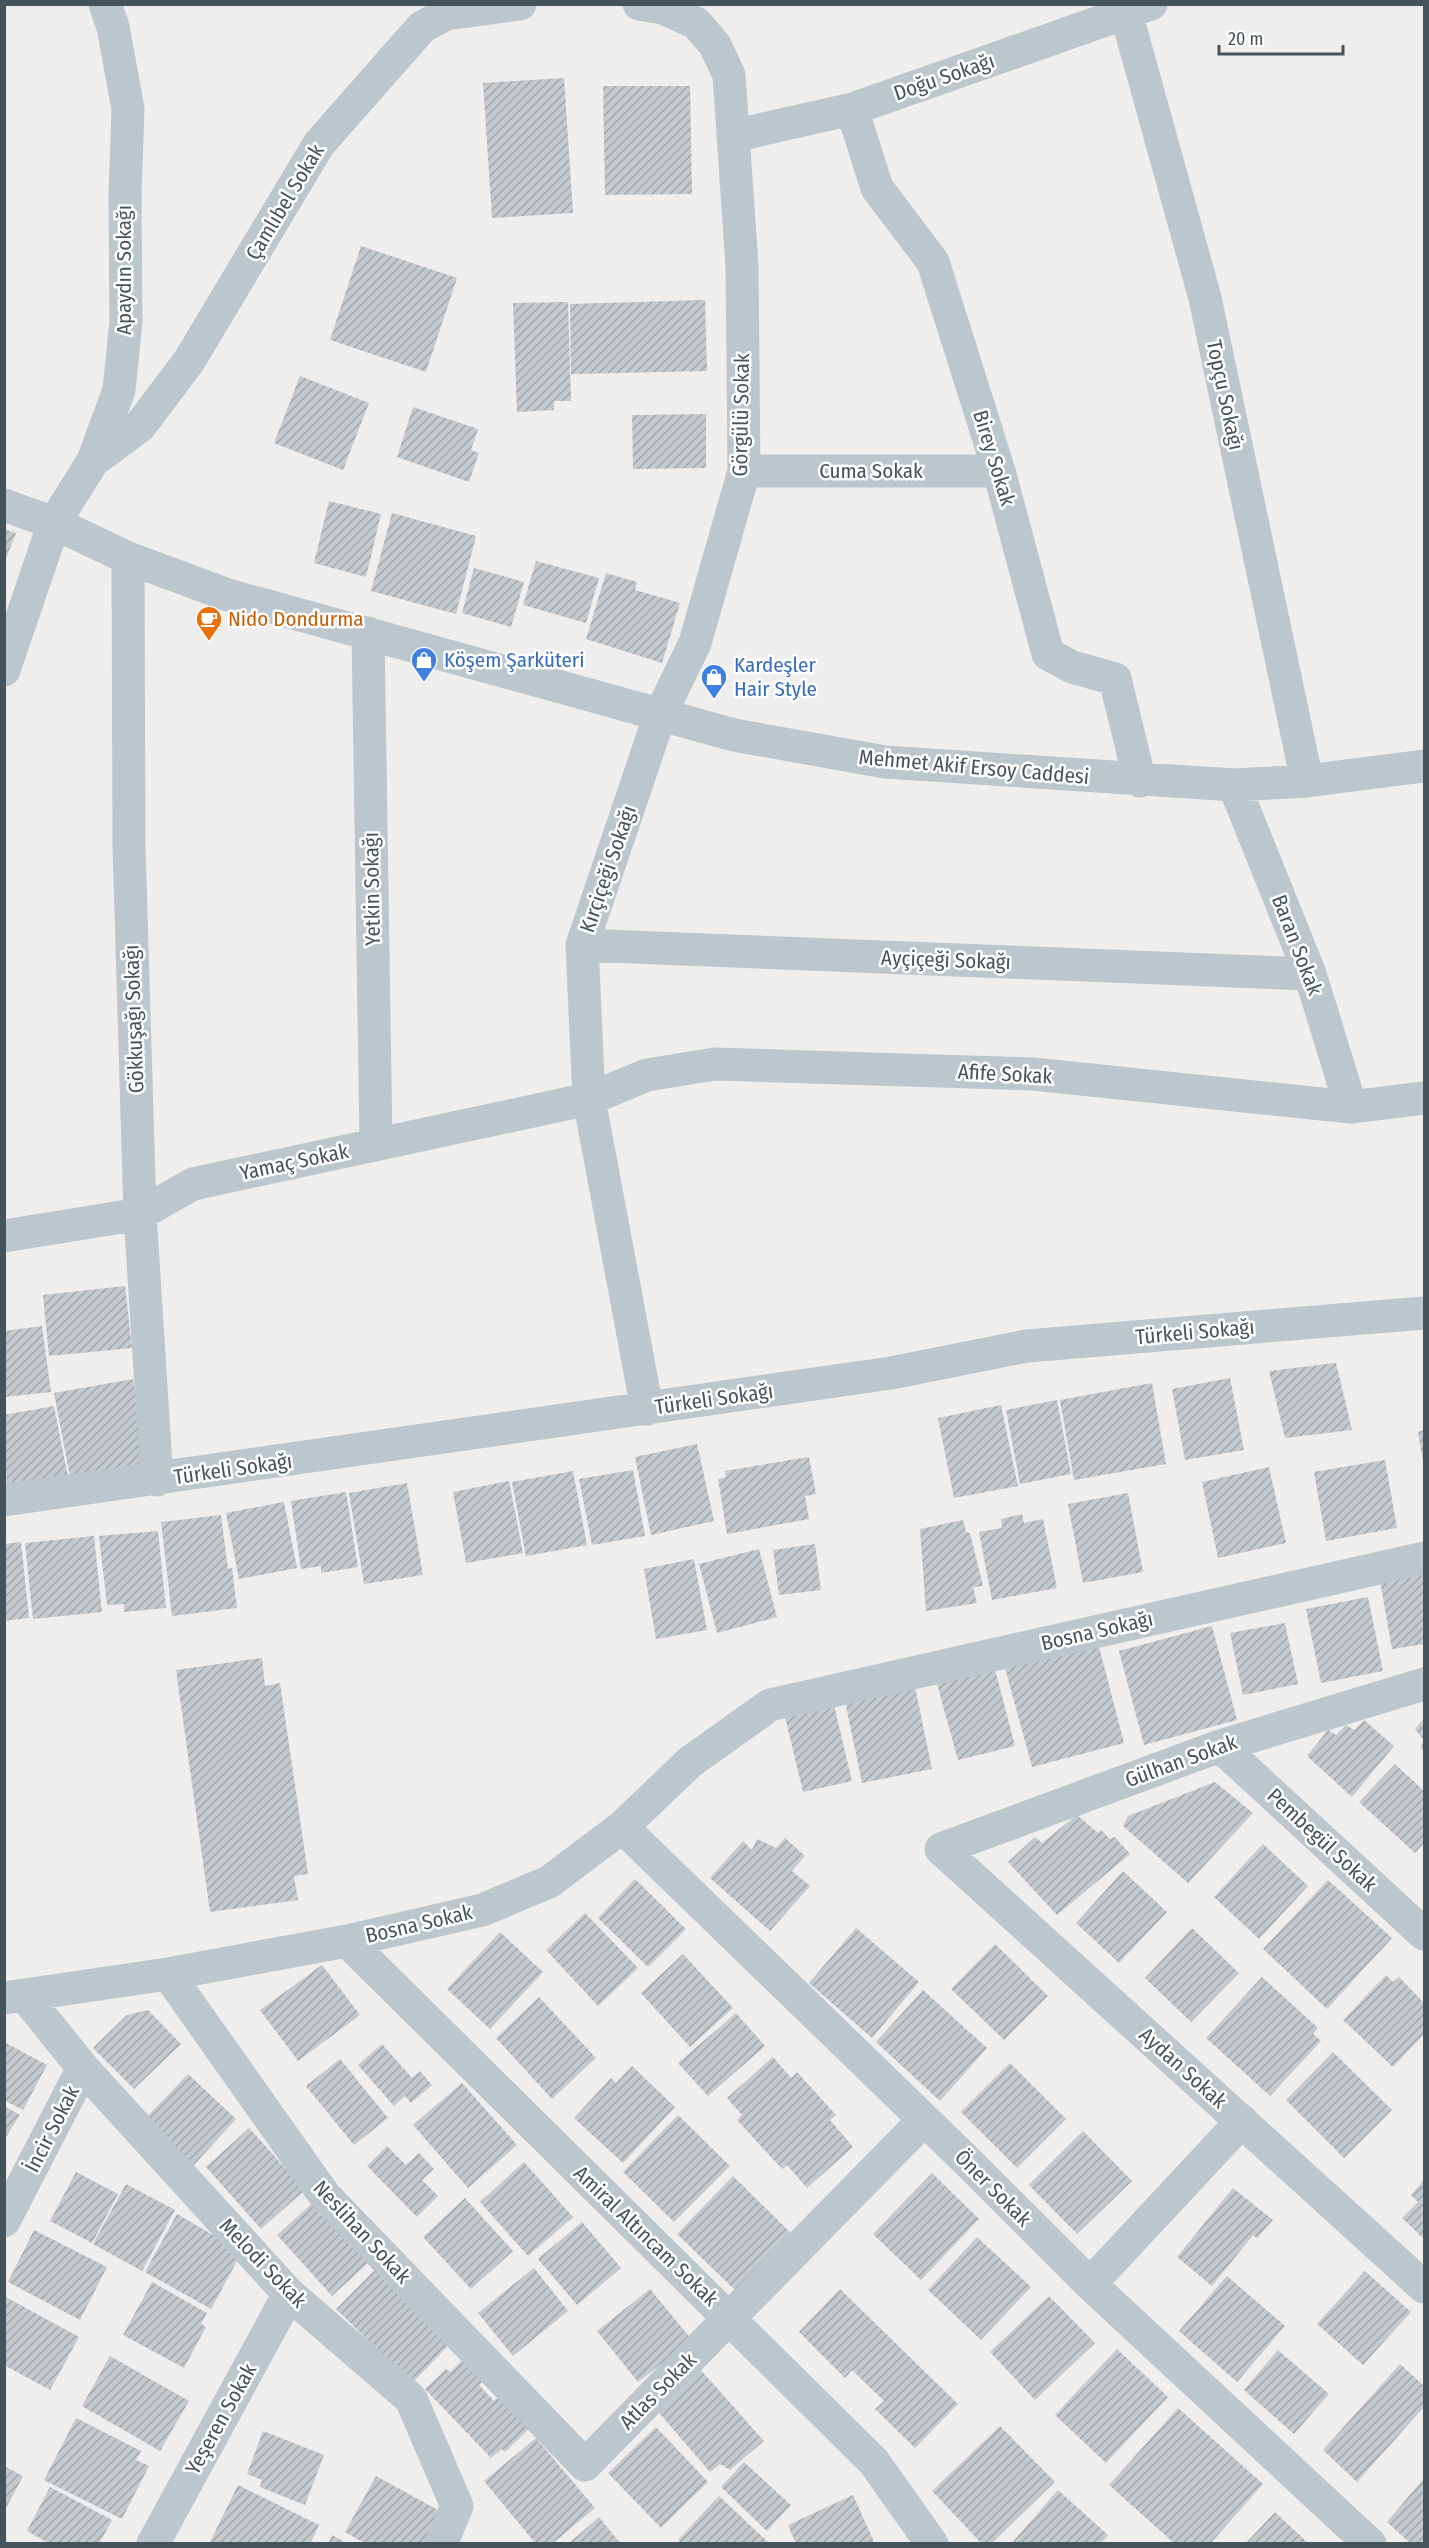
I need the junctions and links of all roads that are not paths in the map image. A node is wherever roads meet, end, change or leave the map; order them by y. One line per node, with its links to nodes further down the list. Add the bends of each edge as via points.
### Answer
1 (105, 4): 8 (street, Apaydın Sokağı, via 128,109 126,321 119,390)
2 (520, 4): 5 (street, Çamlıbel Sokak)
3 (639, 4): 7 (street, via 663,8 696,22 715,45 729,75)
4 (1138, 9): 6 (street, Doğu Sokağı); 19 (street, Topçu Sokağı, via 1205,298)
5 (418, 16): 8 (street, Çamlıbel Sokak, via 319,144 182,370 140,426)
6 (852, 109): 7 (street, Doğu Sokağı); 10 (street, Birey Sokak, via 877,188 933,262)
7 (733, 136): 9 (street, Görgülü Sokak, via 742,266)
8 (93, 461): 12 (street, Apaydın Sokağı)
9 (744, 471): 10 (street, Cuma Sokak); 16 (street, Görgülü Sokak, via 695,643)
10 (999, 471): 18 (street, Birey Sokak, via 1048,654 1072,667 1115,679)
11 (4, 505): 12 (street, Mehmet Akif Ersoy Caddesi)
12 (54, 523): 13 (street, Mehmet Akif Ersoy Caddesi); 15 (street, Apaydın Sokağı)
13 (128, 558): 14 (street, Mehmet Akif Ersoy Caddesi, via 228,595); 27 (street, Gökkuşağı Sokağı, via 129,846)
14 (368, 633): 16 (street, Mehmet Akif Ersoy Caddesi); 26 (street, Yetkin Sokağı)
15 (4, 670)
16 (660, 715): 18 (street, Mehmet Akif Ersoy Caddesi, via 734,735 885,762); 21 (street, Kırçiçeği Sokağı)
17 (1425, 766): 19 (street, Mehmet Akif Ersoy Caddesi)
18 (1140, 781): 20 (street, Mehmet Akif Ersoy Caddesi)
19 (1307, 781): 20 (street, Mehmet Akif Ersoy Caddesi)
20 (1234, 785): 22 (street, Baran Sokak)
21 (582, 945): 22 (street, Ayçiçeği Sokağı); 24 (street, Kırçiçeği Sokağı)
22 (1310, 974): 25 (street, Baran Sokak)
23 (1425, 1098): 25 (street, Afife Sokak)
24 (589, 1099): 25 (street, Afife Sokak, via 647,1075 715,1064 1033,1074); 26 (street, Yamaç Sokak); 30 (street, Kırçiçeği Sokağı)
25 (1352, 1107)
26 (376, 1144): 27 (street, Yamaç Sokak, via 193,1184)
27 (140, 1214): 28 (street, Yamaç Sokak); 31 (street, Gökkuşağı Sokağı)
28 (4, 1236)
29 (1425, 1313): 30 (street, Türkeli Sokağı, via 1027,1346 891,1373)
30 (647, 1408): 31 (street, Türkeli Sokağı)
31 (157, 1480): 32 (street, Türkeli Sokağı)
32 (4, 1500)
33 (1425, 1557): 35 (street, Bosna Sokağı)
34 (1425, 1684): 36 (street, Gülhan Sokak)
35 (770, 1705): 37 (street, Bosna Sokak, via 690,1762)
36 (1220, 1746): 38 (street, Gülhan Sokak); 39 (street, Pembegül Sokak)
37 (622, 1827): 40 (street, Bosna Sokak, via 549,1882 482,1910); 44 (street, Öner Sokak)
38 (941, 1849): 45 (street, Aydan Sokak)
39 (1425, 1934)
40 (347, 1941): 41 (street, Bosna Sokak); 50 (street, Amiral Altıncam Sokak)
41 (168, 1974): 42 (street, Bosna Sokak); 51 (street, Neslihan Sokak, via 325,2196)
42 (15, 1997): 43 (street, Melodi Sokak)
43 (83, 2068): 46 (street, İncir Sokak); 49 (street, Melodi Sokak)
44 (923, 2121): 47 (street, Öner Sokak); 50 (street, Atlas Sokak)
45 (1242, 2121): 47 (street); 48 (street, Aydan Sokak)
46 (4, 2221)
47 (1090, 2284): 55 (street, Öner Sokak)
48 (1425, 2287)
49 (289, 2294): 52 (street, Yeşeren Sokak); 53 (street, Melodi Sokak, via 411,2399 457,2506)
50 (730, 2318): 51 (street, Atlas Sokak); 54 (street, Amiral Altıncam Sokak, via 874,2462)
51 (585, 2464)
52 (153, 2544)
53 (441, 2544)
54 (932, 2544)
55 (1370, 2544)

